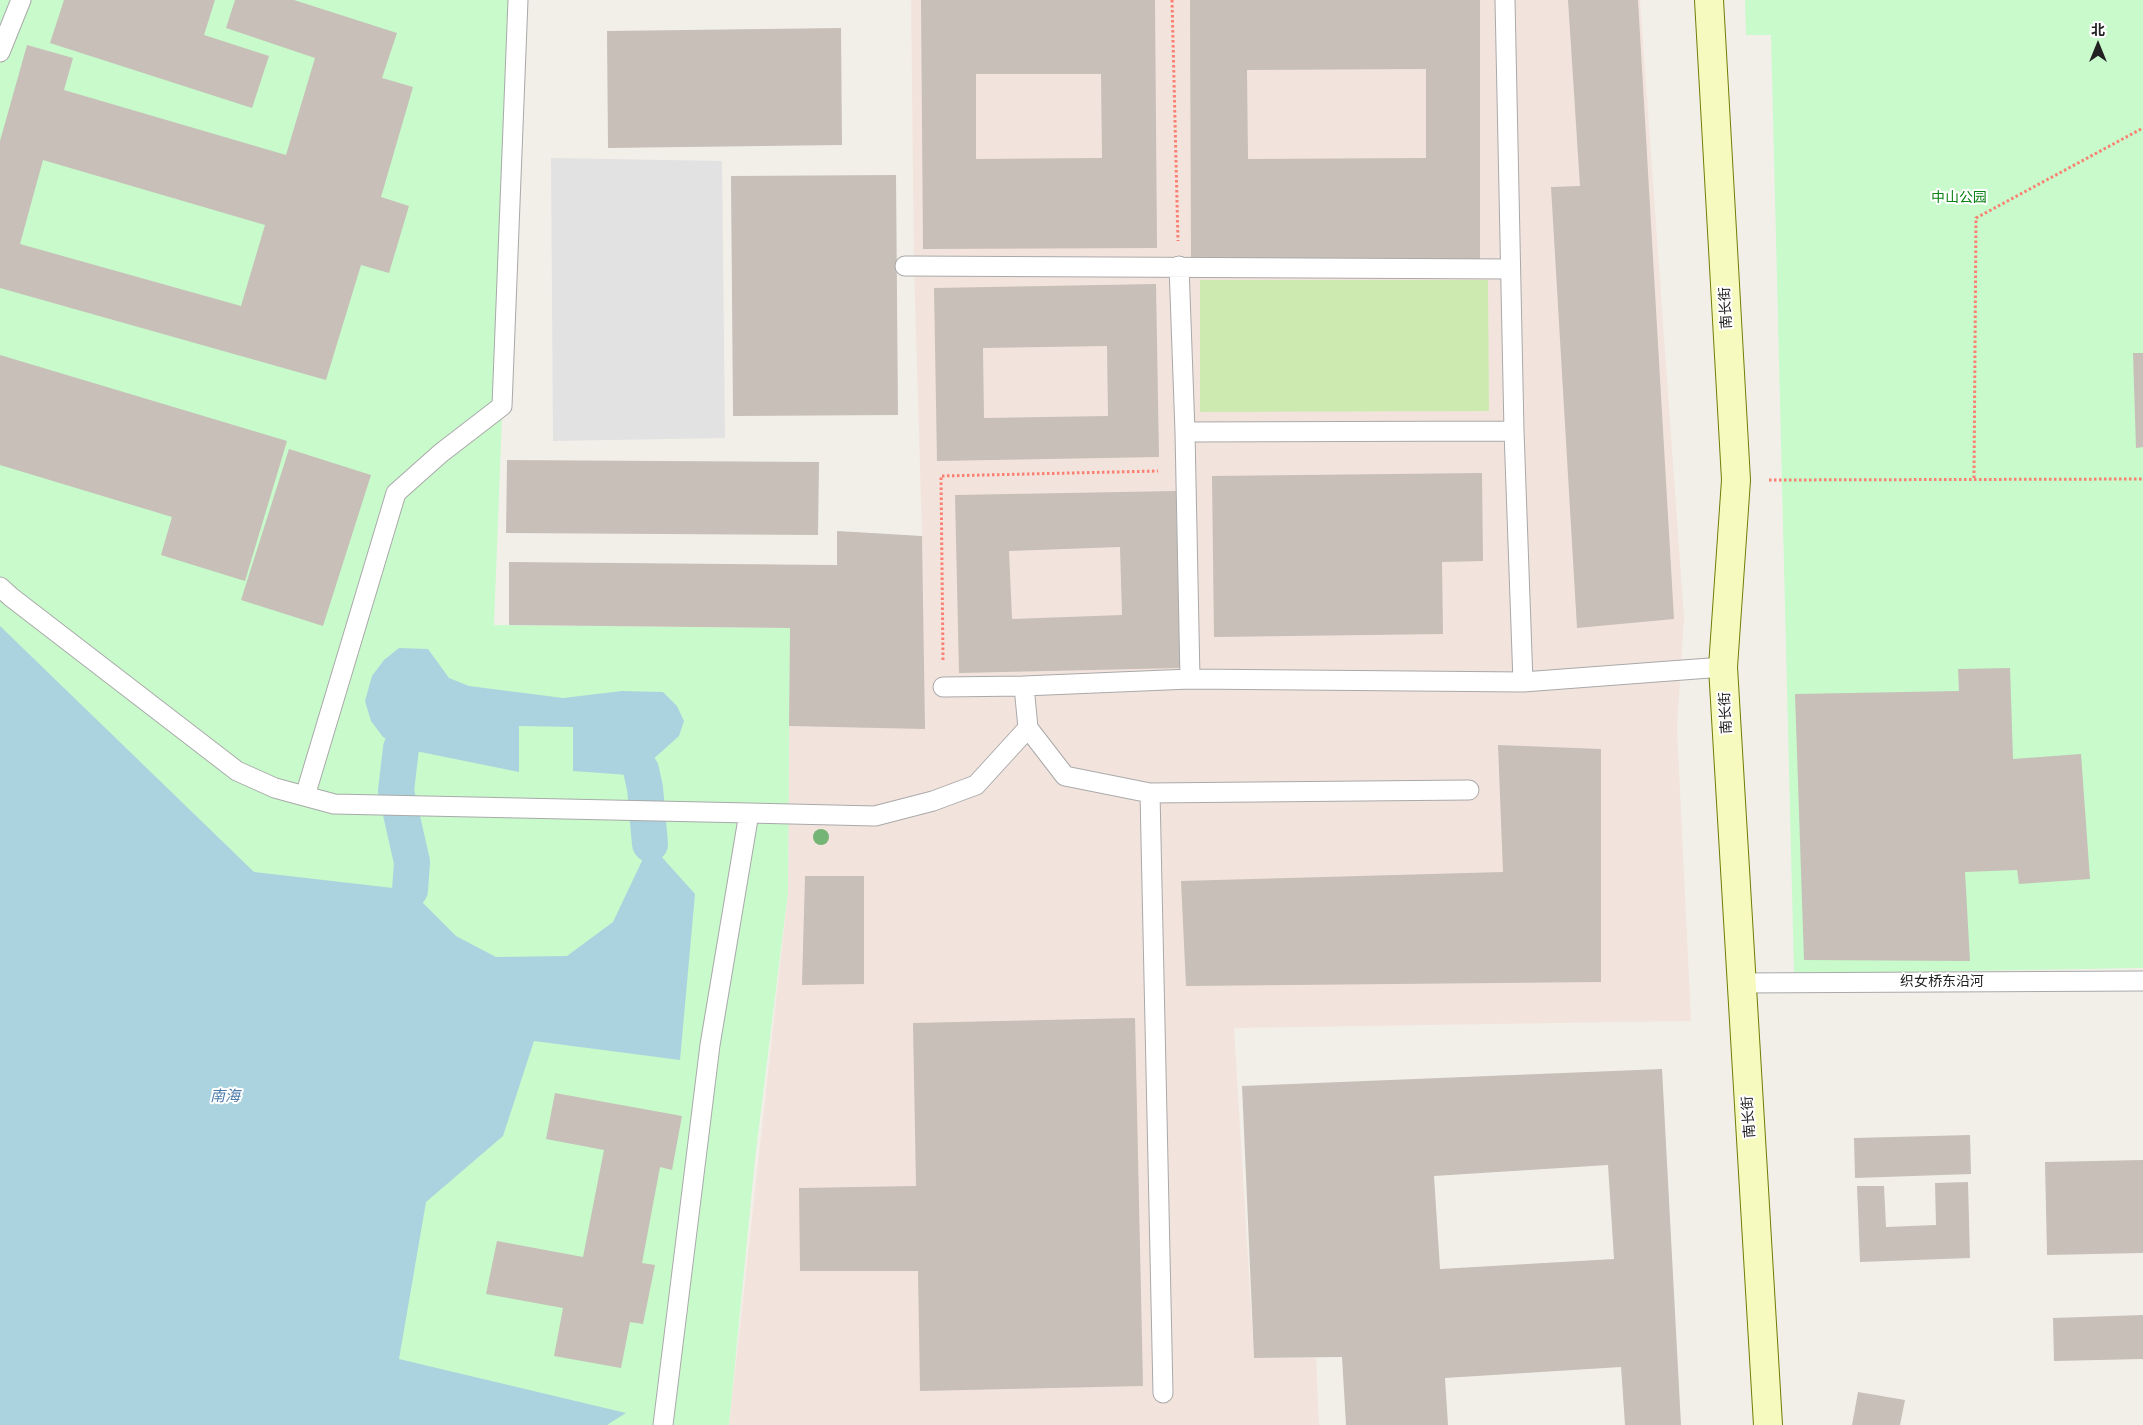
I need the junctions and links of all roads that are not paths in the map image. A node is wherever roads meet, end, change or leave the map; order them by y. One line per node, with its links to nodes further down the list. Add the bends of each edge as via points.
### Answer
1 (21, 0): 5 (lane)
2 (518, 0): 20 (lane, via 502,406 396,493)
3 (1505, 0): 8 (lane)
4 (1709, 0): 12 (street, 南长街, via 1736,480)
5 (0, 52)
6 (905, 266): 7 (lane)
7 (1179, 266): 8 (lane); 10 (lane)
8 (1510, 269): 9 (lane)
9 (1514, 431): 10 (lane); 14 (lane)
10 (1185, 432): 13 (lane)
11 (0, 587): 20 (lane, via 237,771 275,788)
12 (1723, 667): 14 (lane); 23 (street, 南长街)
13 (1190, 679): 14 (lane); 15 (lane)
14 (1523, 682)
15 (1024, 686): 16 (lane); 17 (lane)
16 (943, 687)
17 (1028, 728): 19 (lane, via 1065,776); 21 (lane, via 976,785 933,801 875,816)
18 (1469, 790): 19 (lane)
19 (1150, 793): 24 (lane)
20 (305, 796): 21 (lane, via 334,804)
21 (749, 813): 25 (lane, via 710,1045)
22 (2143, 981): 23 (lane, 织女桥东沿河)
23 (1740, 983): 26 (street, 南长街)
24 (1163, 1394)
25 (663, 1425)
26 (1768, 1425)

